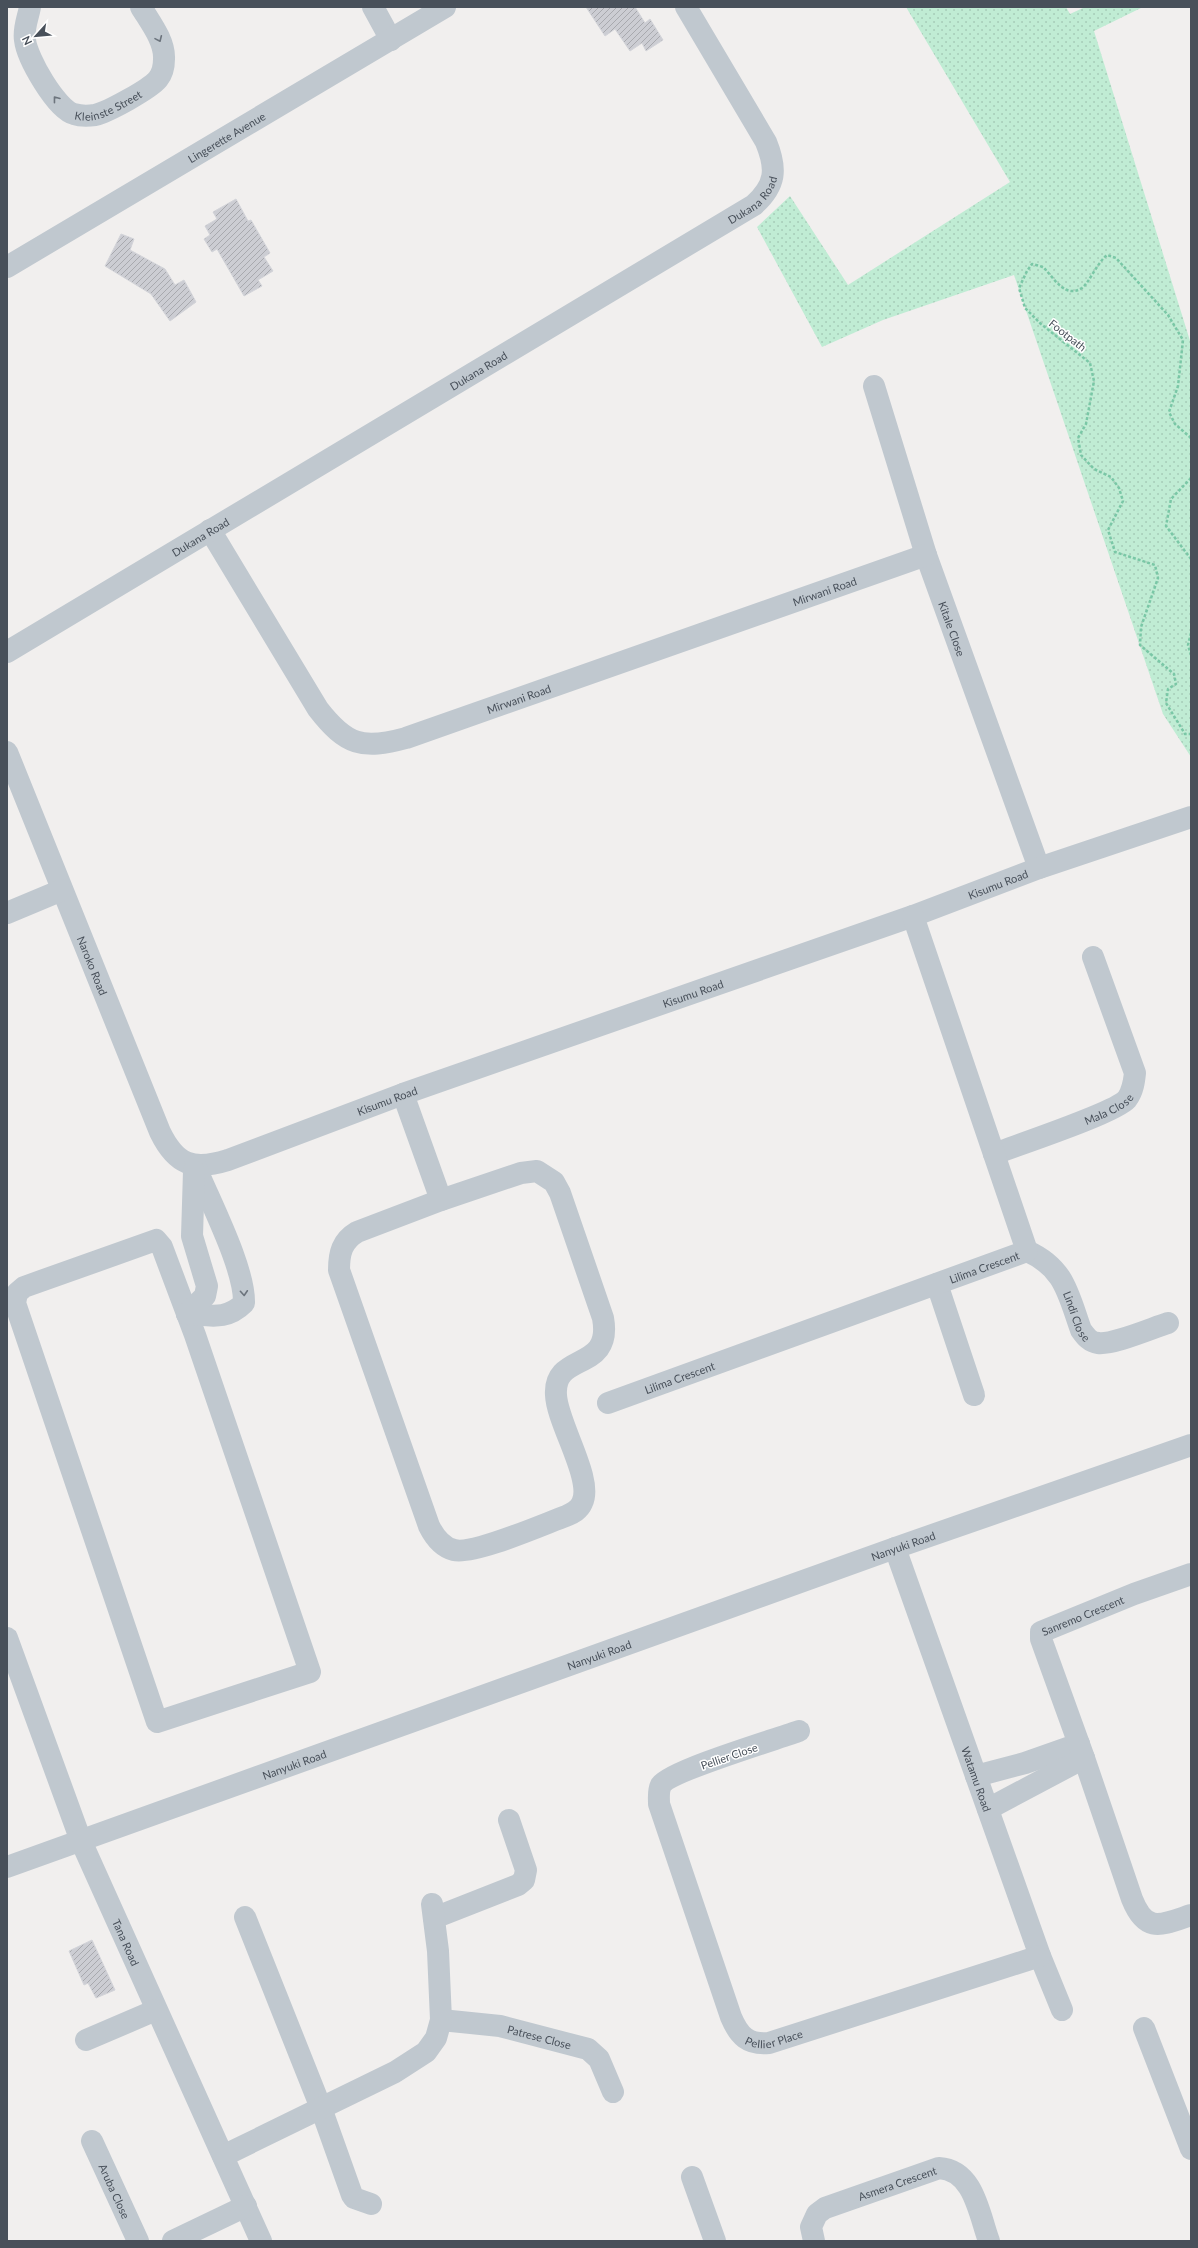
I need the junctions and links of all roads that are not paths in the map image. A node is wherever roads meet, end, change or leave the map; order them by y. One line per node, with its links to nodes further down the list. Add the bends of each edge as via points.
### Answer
1 (30, 7): 2 (street, Kleinste Street, one-way to 1, via 163,48 165,58 161,75 150,86 107,111 81,116 65,110 57,101 27,49 25,29)
2 (141, 7)
3 (373, 7): 6 (street)
4 (445, 7): 6 (street, Lingerette Avenue)
5 (686, 7): 9 (street, Dukana Road, via 771,154 773,179 763,198)
6 (391, 40): 7 (street, Lingerette Avenue)
7 (7, 267)
8 (874, 386): 10 (street, Kitale Close)
9 (210, 530): 10 (street, Mirwani Road, via 318,709 333,728 361,744 381,745); 11 (street, Dukana Road)
10 (926, 555): 14 (street, Kitale Close)
11 (7, 652)
12 (7, 752): 15 (street, Naroko Road)
13 (1191, 817): 14 (street, Kisumu Road)
14 (1039, 868): 17 (street, Kisumu Road)
15 (62, 890): 16 (street); 21 (street, Naroko Road, via 160,1132 172,1153 186,1163)
16 (7, 913)
17 (913, 916): 19 (street, Kisumu Road); 20 (street, Lilima Crescent)
18 (1093, 957): 20 (street, Mala Close, via 1131,1061 1134,1073 1131,1091 1126,1099 1106,1111)
19 (403, 1094): 21 (street, Kisumu Road, via 228,1160 206,1166); 22 (street)
20 (994, 1154): 25 (street, Lilima Crescent)
21 (195, 1165): 23 (street); 24 (street)
22 (441, 1200): 22 (street, via 349,1236 342,1245 339,1255 339,1270 429,1526 433,1535 446,1547 462,1551 476,1549 577,1511 585,1496 582,1474 558,1408 557,1380 566,1369 594,1354 601,1347 605,1328 560,1193 554,1182 546,1175 537,1171 521,1173)
23 (216, 1215): 24 (street); 27 (street, one-way to 27, via 244,1290 244,1303 224,1316)
24 (192, 1225): 27 (street, via 192,1236 207,1286 206,1296)
25 (1027, 1251): 26 (street, Lilima Crescent); 28 (street, Lindi Close, via 1044,1259 1059,1276 1081,1330 1092,1341 1108,1342)
26 (936, 1284): 29 (street); 30 (street, Lilima Crescent)
27 (187, 1314): 27 (street, via 310,1672 157,1722 15,1303 17,1293 24,1287 156,1240 162,1247)
28 (1168, 1323)
29 (974, 1395)
30 (608, 1403)
31 (1191, 1445): 32 (street, Nanyuki Road)
32 (895, 1548): 37 (street, Watamu Road); 41 (street, Nanyuki Road)
33 (1191, 1574): 36 (street, Sanremo Crescent, via 1041,1632 1041,1639)
34 (7, 1638): 41 (street, Tana Road)
35 (799, 1731): 38 (street, Pellier Close, via 681,1773)
36 (1081, 1751): 37 (street); 39 (street, via 1037,1783); 43 (street, Sanremo Crescent, via 1132,1899 1142,1918 1155,1925)
37 (976, 1776): 39 (street, Watamu Road)
38 (662, 1785): 45 (street, Pellier Place, via 659,1804 731,2017 742,2036 748,2041 769,2043)
39 (988, 1808): 45 (street, Watamu Road)
40 (509, 1820): 48 (street, via 526,1870 524,1880 518,1885 433,1911)
41 (81, 1841): 42 (street, Nanyuki Road); 46 (street, Tana Road)
42 (7, 1867)
43 (1191, 1915)
44 (245, 1917): 52 (street)
45 (1040, 1956): 47 (street, Watamu Road)
46 (156, 2010): 50 (street); 56 (street, Tana Road)
47 (1062, 2010)
48 (441, 2020): 51 (street, Patrese Close, via 500,2026 588,2049 599,2059); 52 (street, via 436,2038 426,2052 395,2072)
49 (1144, 2028): 53 (street)
50 (86, 2040)
51 (613, 2092)
52 (321, 2108): 56 (street); 58 (street, via 352,2195)
53 (1185, 2118): 55 (street)
54 (92, 2141): 60 (street, Aruba Close)
55 (1191, 2149)
56 (223, 2156): 59 (street, Tana Road)
57 (692, 2178): 63 (street)
58 (371, 2204)
59 (246, 2206): 61 (street); 62 (street, Tana Road)
60 (138, 2241)
61 (173, 2241)
62 (260, 2241)
63 (715, 2241)
64 (814, 2241): 65 (street, Asmera Crescent, via 811,2227 817,2214 825,2208 939,2168 955,2172 966,2181)
65 (989, 2241)

